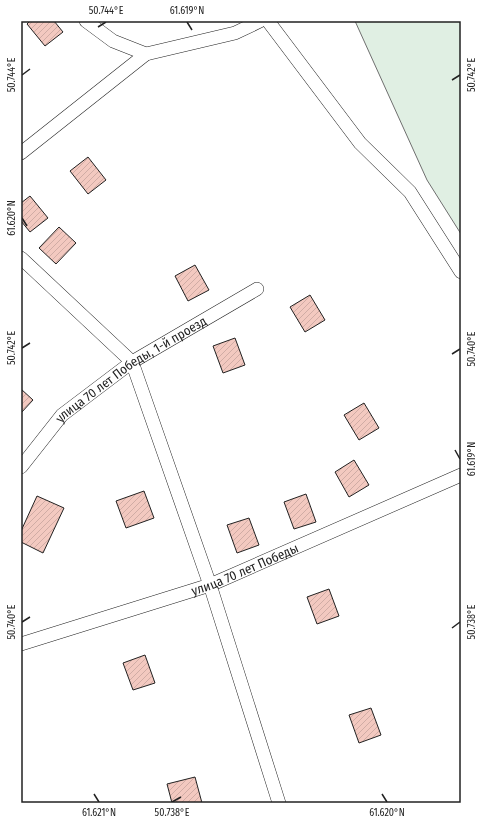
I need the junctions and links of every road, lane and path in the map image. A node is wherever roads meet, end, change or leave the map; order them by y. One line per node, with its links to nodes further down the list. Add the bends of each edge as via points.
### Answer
1 (86, 21): 4 (street, via 113,41)
2 (260, 21): 4 (street, via 235,34)
3 (268, 21): 7 (street, via 360,143 410,192)
4 (146, 54): 5 (street)
5 (21, 153)
6 (21, 258): 9 (street)
7 (461, 272)
8 (257, 289): 9 (street, улица 70 лет Победы, 1-й проезд)
9 (132, 362): 10 (street, улица 70 лет Победы, 1-й проезд, via 62,415); 12 (street)
10 (21, 467)
11 (461, 475): 12 (street, улица 70 лет Победы)
12 (210, 585): 13 (street, улица 70 лет Победы); 14 (street)
13 (21, 644)
14 (279, 803)

